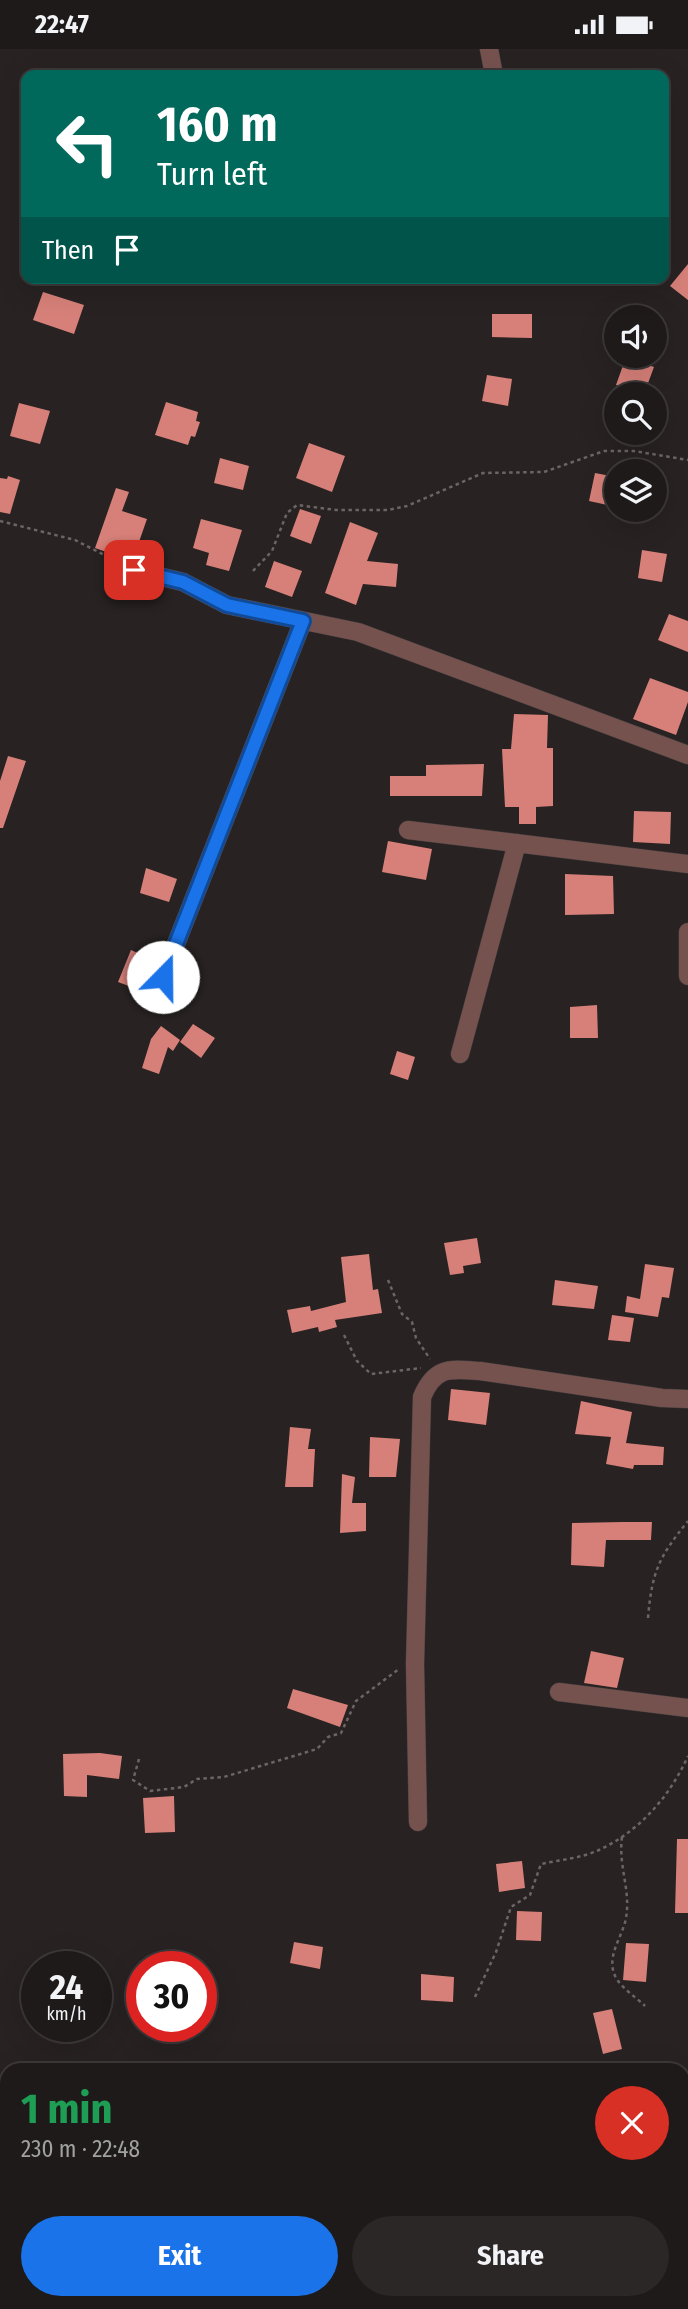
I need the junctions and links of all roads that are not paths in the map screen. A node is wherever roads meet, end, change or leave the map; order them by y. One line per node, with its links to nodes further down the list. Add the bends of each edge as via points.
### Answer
1 (489, 49): 2 (street)
2 (493, 70)
3 (134, 570): 4 (street, via 183,582 227,605)
4 (303, 621): 5 (street, via 358,632); 11 (street)
5 (688, 755)
6 (408, 830): 7 (street)
7 (517, 843): 8 (street); 12 (street)
8 (688, 864)
9 (688, 932): 10 (street)
10 (688, 976)
11 (163, 977)
12 (460, 1054)
13 (688, 1399): 16 (street, via 452,1369 429,1381 422,1397 415,1664)
14 (559, 1692): 15 (street)
15 (688, 1708)
16 (418, 1822)

